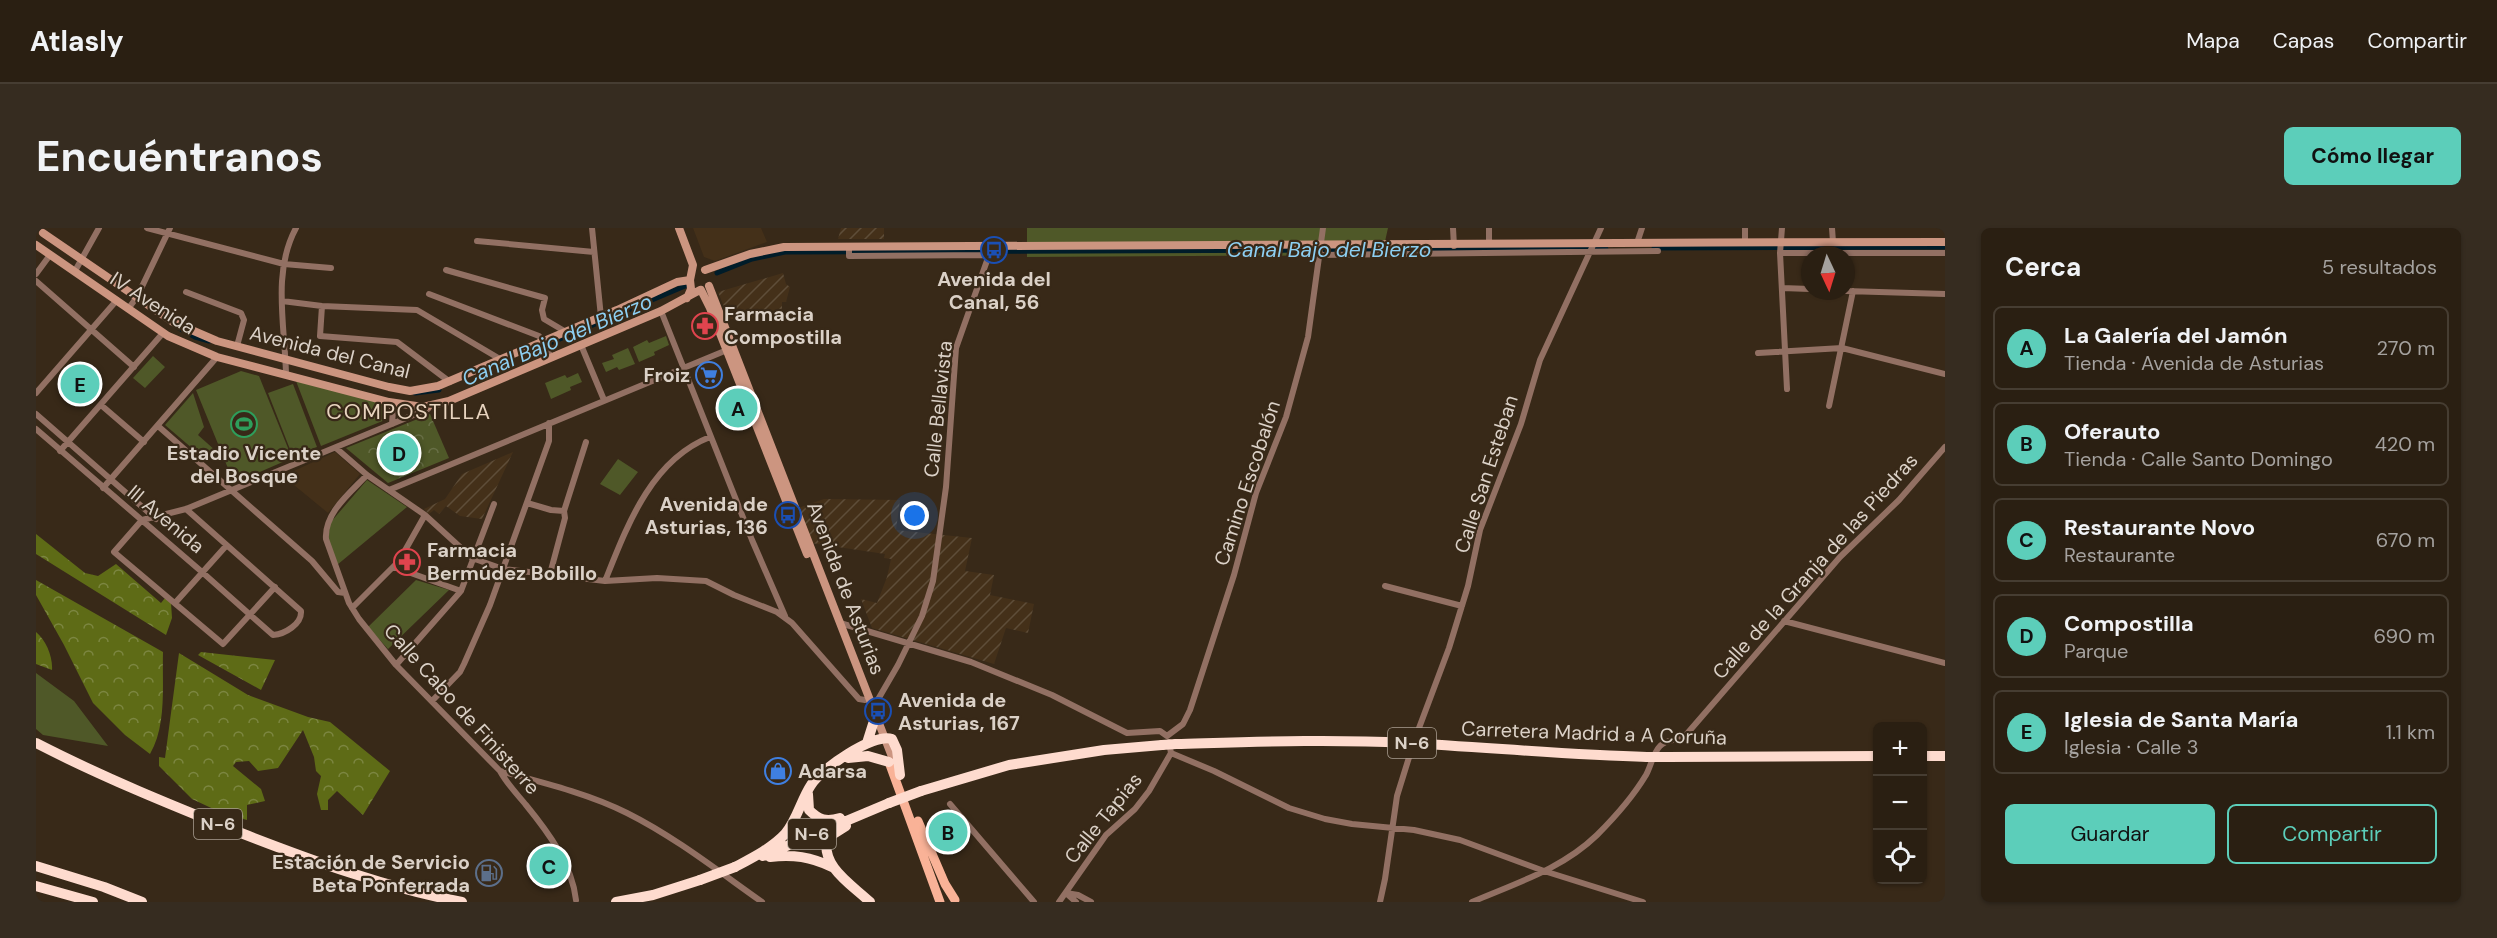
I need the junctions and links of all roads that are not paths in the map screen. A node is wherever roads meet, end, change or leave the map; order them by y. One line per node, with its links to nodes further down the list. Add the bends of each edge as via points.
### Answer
1 (99, 228): 35 (street)
2 (147, 228): 15 (street)
3 (296, 228): 36 (street, via 286,246)
4 (592, 228): 30 (street)
5 (679, 228): 42 (street, via 693,265)
6 (684, 228): 39 (street, via 697,261)
7 (1323, 228): 24 (street, Camino Escobalón)
8 (1454, 228): 27 (street)
9 (1489, 228): 25 (street)
10 (1600, 228): 21 (street, Calle San Esteban)
11 (1642, 228): 22 (street)
12 (1745, 228): 18 (street)
13 (1782, 228): 26 (street)
14 (1832, 228): 19 (street)
15 (169, 231): 36 (street); 55 (street)
16 (43, 233): 35 (street, Avenida del Canal)
17 (477, 241): 30 (street)
18 (1745, 242): 22 (street); 26 (street)
19 (1833, 242): 20 (street); 26 (street)
20 (1945, 242)
21 (1595, 243): 22 (street); 25 (street); 31 (street, Calle San Esteban)
22 (1637, 243)
23 (36, 244): 33 (street, IV Avenida)
24 (1320, 244): 27 (street); 28 (street); 34 (street, Camino Escobalón)
25 (1489, 244): 27 (street)
26 (1780, 247): 32 (street); 44 (street)
27 (1455, 248): 31 (street); 34 (street)
28 (989, 251): 39 (street, via 766,249); 129 (street, Calle Bellavista, via 956,348 946,487 933,580)
29 (1658, 251): 31 (street)
30 (594, 252): 58 (street)
31 (1589, 253): 123 (street, Calle San Esteban, via 1540,360 1521,424 1480,530)
32 (1945, 253)
33 (50, 255): 35 (street, IV Avenida); 40 (street)
34 (1318, 255): 137 (street, Camino Escobalón, via 1308,337 1287,417 1256,494 1190,710 1183,724)
35 (80, 264): 41 (street, Avenida del Canal); 41 (street, IV Avenida)
36 (284, 264): 37 (street); 54 (street)
37 (331, 268)
38 (447, 270): 60 (street, via 545,298 544,319)
39 (708, 270): 42 (street, Avenida del Canal, via 697,269); 46 (street)
40 (36, 273)
41 (93, 276): 51 (street, IV Avenida); 55 (street, Avenida del Canal)
42 (691, 279): 46 (street); 52 (street, via 690,294); 58 (street, Avenida del Canal, via 676,282)
43 (36, 281): 59 (street)
44 (1782, 288): 45 (street); 67 (street)
45 (1801, 289)
46 (704, 291): 52 (street); 66 (street, Avenida de Asturias); 128 (street, Avenida de Asturias)
47 (1855, 291): 50 (street)
48 (186, 292): 64 (street, via 241,314 244,320)
49 (429, 294): 62 (street, via 539,336)
50 (1945, 294)
51 (117, 300): 55 (street, IV Avenida); 59 (street)
52 (685, 300): 57 (street)
53 (1849, 300): 65 (street)
54 (282, 301): 56 (street); 72 (street)
55 (133, 302): 61 (street, IV Avenida); 64 (street, Avenida del Canal, via 186,329)
56 (322, 306): 71 (street, via 417,310); 77 (street, via 320,336 397,342)
57 (661, 311): 63 (street); 74 (street)
58 (601, 317): 60 (street, Avenida del Canal)
59 (90, 330): 73 (street); 79 (street)
60 (566, 332): 62 (street, Avenida del Canal)
61 (163, 333): 69 (street, IV Avenida); 73 (street)
62 (543, 341): 70 (street); 71 (street, Avenida del Canal)
63 (581, 345): 70 (street); 80 (street)
64 (237, 346): 72 (street, Avenida del Canal)
65 (1842, 348): 67 (street); 76 (street); 85 (street)
66 (727, 350): 74 (street); 132 (street, Avenida de Asturias)
67 (1785, 352): 68 (street); 78 (street)
68 (1758, 353)
69 (217, 357): 75 (street, IV Avenida); 90 (street)
70 (551, 357): 84 (street)
71 (500, 359): 77 (street, Avenida del Canal)
72 (286, 360): 75 (street); 77 (street, Avenida del Canal, via 399,390 420,390)
73 (134, 368): 83 (street)
74 (683, 368): 80 (street); 92 (street)
75 (286, 372): 81 (street, IV Avenida)
76 (1945, 374)
77 (450, 381)
78 (1787, 389)
79 (36, 393)
80 (604, 400): 88 (street)
81 (389, 402): 82 (street, IV Avenida); 89 (street)
82 (400, 404): 84 (street, IV Avenida); 87 (street)
83 (101, 405): 93 (street); 94 (street)
84 (437, 405): 87 (street)
85 (1829, 406)
86 (36, 414): 93 (street, III Avenida)
87 (402, 420): 89 (street)
88 (549, 423): 103 (street); 104 (street, via 549,441)
89 (392, 424): 97 (street)
90 (158, 426): 94 (street); 102 (street)
91 (36, 429): 98 (street, III Avenida)
92 (710, 437): 117 (street, via 685,449 660,474 637,507); 126 (street)
93 (68, 442): 98 (street); 100 (street, III Avenida)
94 (144, 442): 100 (street)
95 (586, 442): 107 (street)
96 (1945, 447): 127 (street, Calle de la Granja de las Piedras)
97 (336, 448): 99 (street); 102 (street)
98 (60, 451): 101 (street, III Avenida)
99 (367, 475): 103 (street); 121 (street, Calle Cabo de Finisterre, via 343,500 325,530)
100 (111, 479): 101 (street); 109 (street, III Avenida)
101 (103, 488): 110 (street, III Avenida)
102 (233, 490): 106 (street); 121 (street, via 312,561 338,592)
103 (388, 490): 108 (street)
104 (527, 503): 107 (street); 114 (street)
105 (494, 504): 112 (street)
106 (186, 509): 109 (street); 111 (street)
107 (564, 511): 116 (street)
108 (425, 515): 112 (street); 113 (street)
109 (156, 519): 110 (street)
110 (142, 520): 115 (street, III Avenida); 122 (street, via 114,552)
111 (226, 546): 115 (street); 119 (street)
112 (472, 558): 114 (street); 120 (street)
113 (394, 567): 120 (street); 124 (street)
114 (503, 569): 116 (street); 133 (street, via 460,672)
115 (202, 572): 122 (street); 125 (street, III Avenida)
116 (550, 574): 117 (street)
117 (604, 581): 126 (street, via 706,581)
118 (1385, 586): 123 (street)
119 (275, 587): 125 (street); 125 (street, III Avenida, via 301,610 296,623 286,632 273,635)
120 (461, 591): 131 (street)
121 (345, 593): 124 (street, Calle Cabo de Finisterre)
122 (175, 603): 125 (street, via 223,644)
123 (1462, 606): 136 (street, Calle San Esteban)
124 (352, 608): 131 (street, Calle Cabo de Finisterre)
125 (250, 615)
126 (786, 617): 132 (street, via 859,699)
127 (1784, 621): 130 (street); 142 (street, Calle de la Granja de las Piedras, via 1685,736 1662,744)
128 (840, 623): 129 (street); 134 (street, Avenida de Asturias)
129 (909, 643): 134 (street, Calle Bellavista); 137 (street, via 1052,694 1127,733 1160,731)
130 (1945, 663)
131 (396, 665): 133 (street, Calle Cabo de Finisterre)
132 (865, 700): 135 (street, Avenida de Asturias)
133 (432, 701): 149 (street, Calle Cabo de Finisterre)
134 (873, 708): 138 (street, Avenida de Asturias)
135 (873, 724): 138 (highway)
136 (1416, 736)
137 (1165, 740): 140 (highway, Carretera Madrid a A Coruña / N-6, bridge); 152 (highway, Carretera Madrid a A Coruña / N-6, bridge, via 1009,765)
138 (877, 741): 146 (highway, via 874,750); 147 (highway); 148 (street, Avenida de Asturias); 150 (highway, via 891,738 895,743)
139 (36, 743): 165 (highway, N-6, via 130,789 304,857)
140 (1173, 749): 142 (highway, Carretera Madrid a A Coruña / N-6, via 1312,741 1582,755); 154 (street, via 1289,808 1334,820); 160 (street, Calle Tapias, via 1149,791 1106,835)
141 (1410, 751): 154 (street)
142 (1657, 755): 143 (highway, Carretera Madrid a A Coruña / N-6); 158 (street, via 1646,776 1598,834)
143 (1873, 756)
144 (1927, 756): 145 (highway)
145 (1945, 756)
146 (878, 758): 147 (highway); 148 (highway)
147 (842, 759): 151 (highway, via 822,772)
148 (889, 762): 169 (main road, Avenida de Asturias)
149 (500, 771): 161 (street, Calle Cabo de Finisterre, via 559,850); 167 (street, via 626,812)
150 (900, 776): 162 (main road, via 929,847)
151 (809, 787): 152 (highway, via 809,810 823,820); 156 (highway, via 783,835)
152 (889, 803): 156 (highway, Carretera Madrid a A Coruña / N-6); 157 (highway, via 827,838 825,849)
153 (950, 804): 170 (street)
154 (1392, 828): 158 (street, via 1460,840); 174 (street)
155 (36, 866): 164 (highway)
156 (735, 867): 157 (highway, via 789,855); 166 (highway, Carretera Madrid a A Coruña / N-6, bridge, via 653,895)
157 (832, 867): 168 (highway)
158 (1544, 871): 175 (street); 176 (street)
159 (36, 886): 163 (highway)
160 (1066, 892): 171 (street, Calle Tapias); 172 (street); 173 (street)
161 (576, 900)
162 (957, 901): 169 (main road)
163 (93, 902)
164 (142, 902)
165 (462, 902)
166 (616, 902)
167 (762, 902)
168 (870, 902)
169 (941, 902)
170 (1034, 902)
171 (1059, 902)
172 (1076, 902)
173 (1091, 902)
174 (1380, 902)
175 (1472, 902)
176 (1643, 902)

